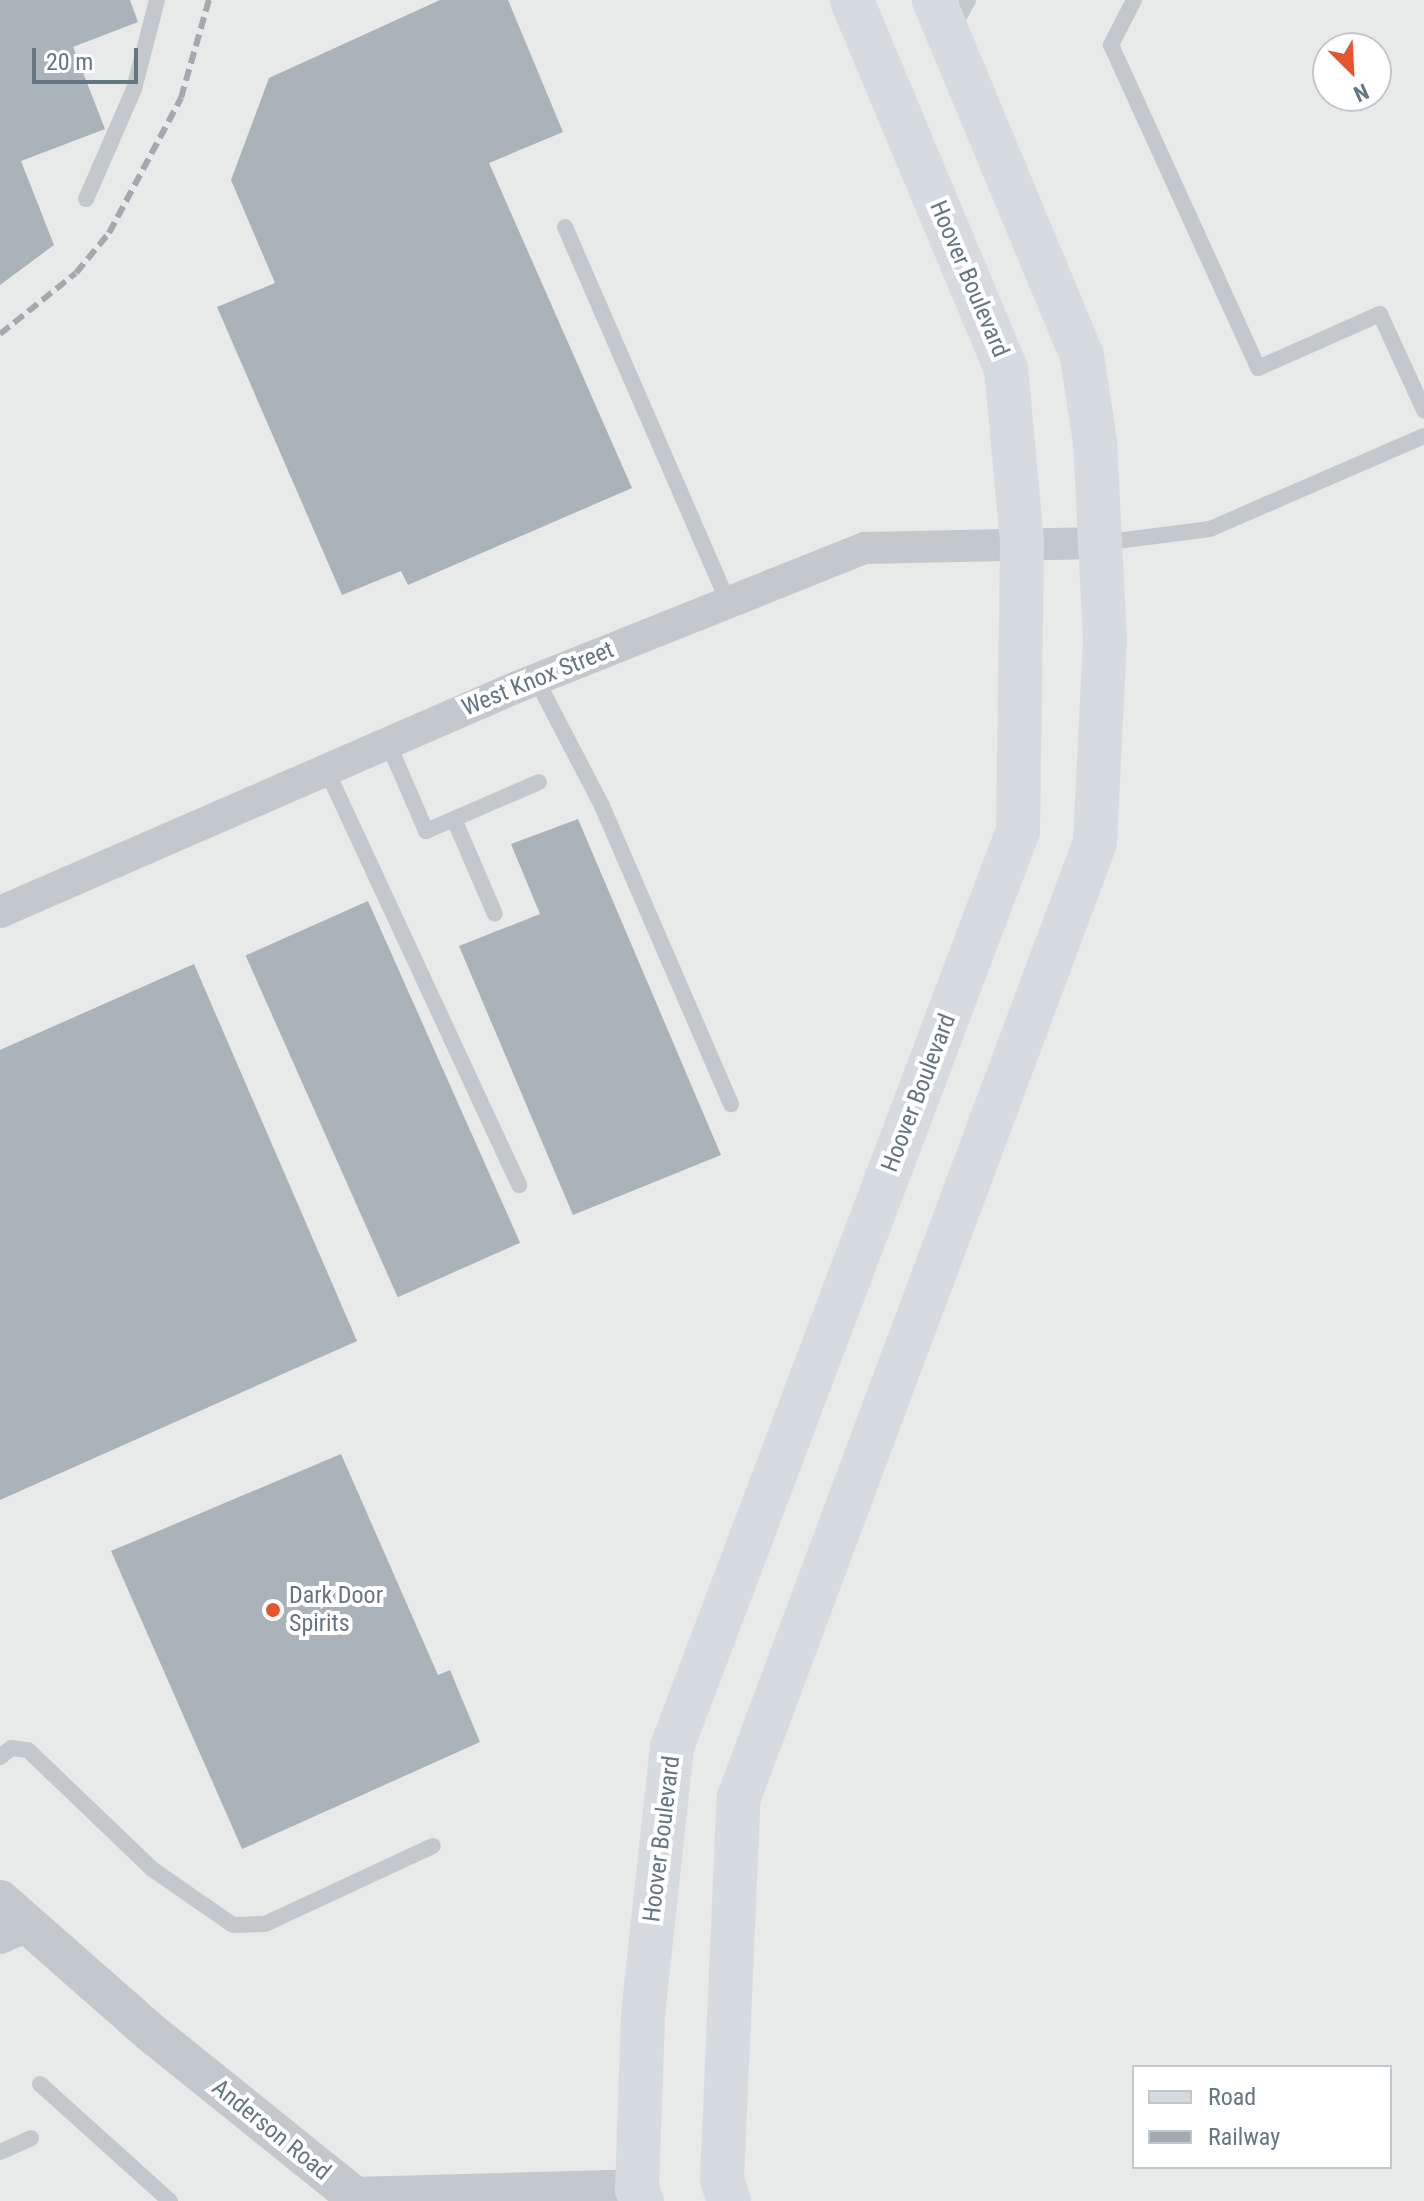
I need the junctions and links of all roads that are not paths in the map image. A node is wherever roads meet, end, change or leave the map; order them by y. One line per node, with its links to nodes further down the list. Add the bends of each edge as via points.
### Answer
1 (157, 0): 5 (lane, via 134,89)
2 (852, 0): 9 (main road, Hoover Boulevard, via 1006,369)
3 (1134, 0): 7 (lane, via 1111,45 1258,368 1380,314)
4 (950, 12): 10 (main road, via 1082,356 1095,442)
5 (86, 199)
6 (565, 227): 11 (lane)
7 (1424, 410)
8 (1424, 436): 10 (lane, via 1210,529)
9 (1022, 541): 10 (street, West Knox Street); 11 (street, West Knox Street, via 865,548); 28 (main road, Hoover Boulevard, via 1018,831 672,1747 643,2014)
10 (1099, 543): 27 (main road, via 1105,640 1095,843 739,1797)
11 (728, 602): 12 (street, West Knox Street)
12 (536, 679): 13 (street, West Knox Street); 19 (lane, via 602,806)
13 (388, 743): 14 (street, West Knox Street); 16 (lane, via 426,831)
14 (326, 769): 17 (street, West Knox Street); 20 (lane)
15 (539, 782): 16 (lane)
16 (454, 819): 18 (lane)
17 (0, 912)
18 (495, 914)
19 (731, 1104)
20 (519, 1185)
21 (0, 1757): 22 (lane, via 11,1748 28,1750 152,1869 233,1925 265,1924)
22 (433, 1846)
23 (10, 1921): 29 (street, Anderson Road, via 355,2197)
24 (40, 2084): 30 (lane)
25 (31, 2138): 26 (lane)
26 (0, 2152)
27 (725, 2190)
28 (640, 2195): 29 (street, Anderson Road)
29 (432, 2198)
30 (170, 2201)

